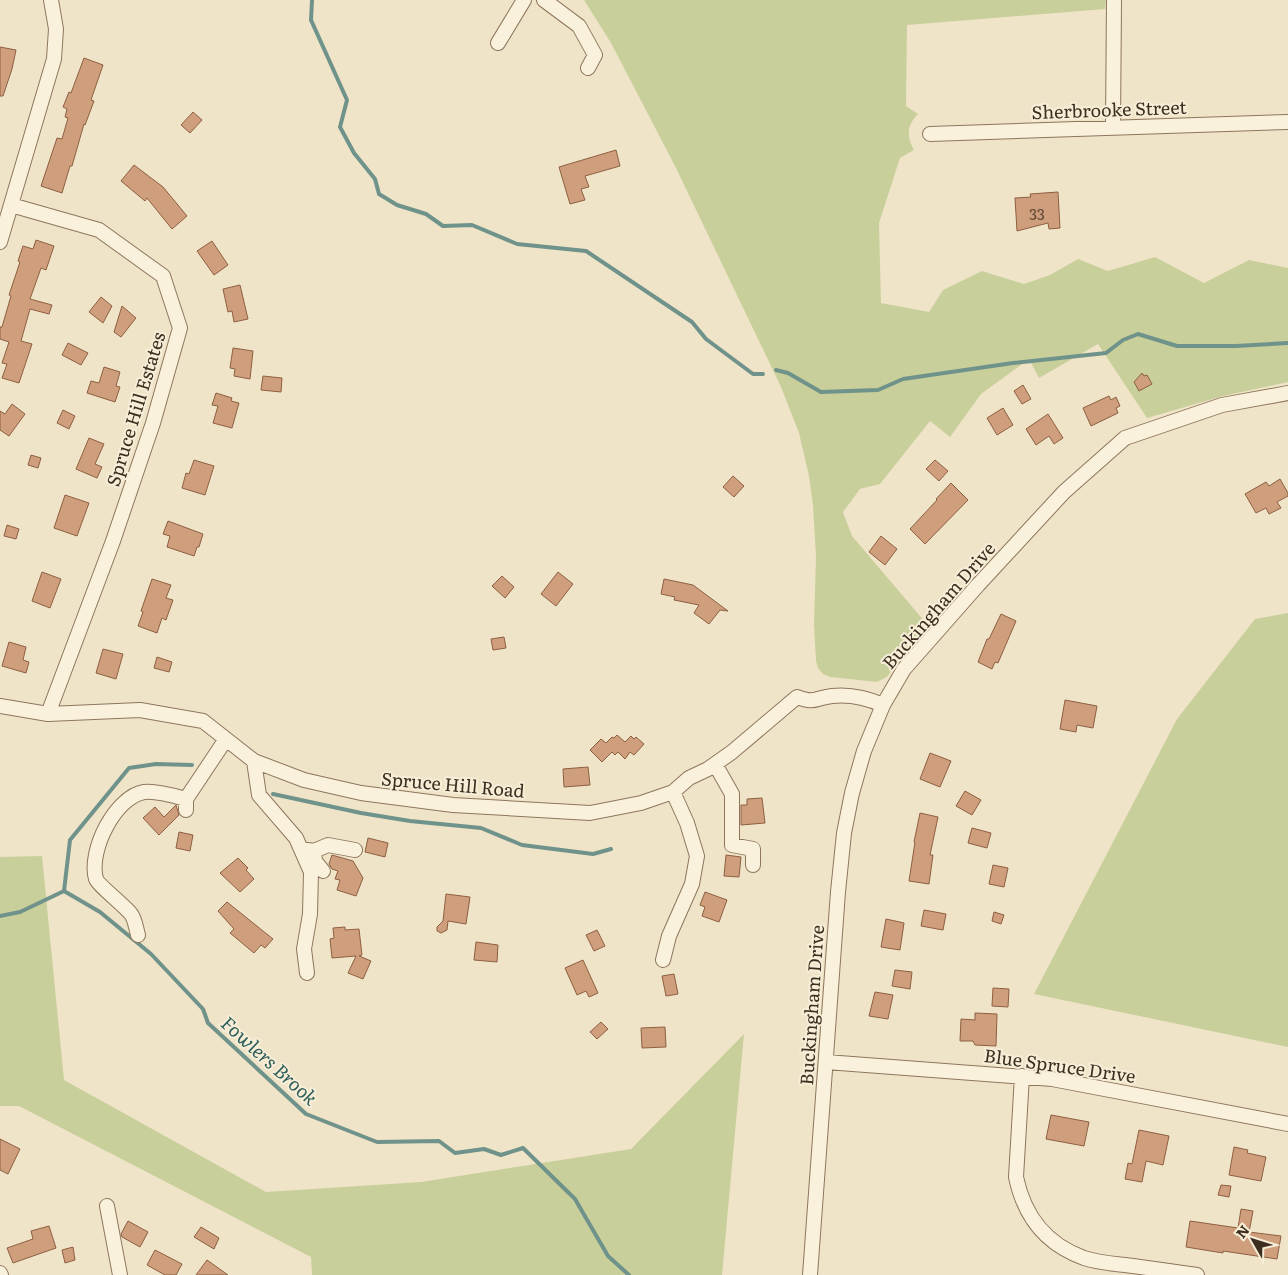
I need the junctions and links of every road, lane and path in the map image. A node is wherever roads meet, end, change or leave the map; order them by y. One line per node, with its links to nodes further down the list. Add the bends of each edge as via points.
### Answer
1 (51, 0): 10 (street, via 56,30 54,59)
2 (524, 0): 5 (street)
3 (544, 0): 6 (street, via 579,26 594,55)
4 (1114, 0): 8 (street)
5 (498, 42)
6 (588, 68)
7 (1288, 122): 8 (street, Sherbrooke Street)
8 (1114, 127): 9 (street, Sherbrooke Street)
9 (930, 134)
10 (11, 205): 11 (street); 15 (street, Spruce Hill Estates, via 99,230 163,276 180,328 113,541)
11 (0, 242)
12 (1288, 393): 14 (street, Buckingham Drive, via 1222,405 1125,438 1064,492 978,585 904,668)
13 (0, 706): 15 (street, Spruce Hill Road)
14 (883, 706): 18 (street, Spruce Hill Road, via 849,696 832,696 811,702 797,697); 27 (street, Buckingham Drive, via 858,772 844,834)
15 (48, 714): 16 (street, Spruce Hill Road, via 140,710 203,721)
16 (226, 739): 17 (street, Spruce Hill Road); 24 (street, via 186,805 144,792 127,800 107,824 101,837 94,857 96,880 133,916)
17 (254, 761): 19 (street, Spruce Hill Road, via 304,780 361,794 453,805 590,813 641,803); 20 (street, via 259,795)
18 (715, 764): 19 (street, Spruce Hill Road, via 689,778); 22 (street, via 732,794 732,846 753,849)
19 (673, 792): 25 (street, via 697,856 692,884 669,936)
20 (307, 850): 21 (street, via 328,845); 23 (street); 26 (street, via 311,872 310,914 304,949)
21 (355, 850)
22 (753, 864)
23 (323, 871)
24 (138, 935)
25 (663, 960)
26 (307, 973)
27 (826, 1062): 28 (street, Blue Spruce Drive); 32 (street, Buckingham Drive)
28 (1022, 1076): 29 (street, Blue Spruce Drive, via 1084,1084); 33 (street, via 1016,1177 1025,1210 1035,1223 1058,1244 1085,1258)
29 (1288, 1124)
30 (107, 1206): 31 (street)
31 (120, 1275)
32 (810, 1275)
33 (1197, 1275)

